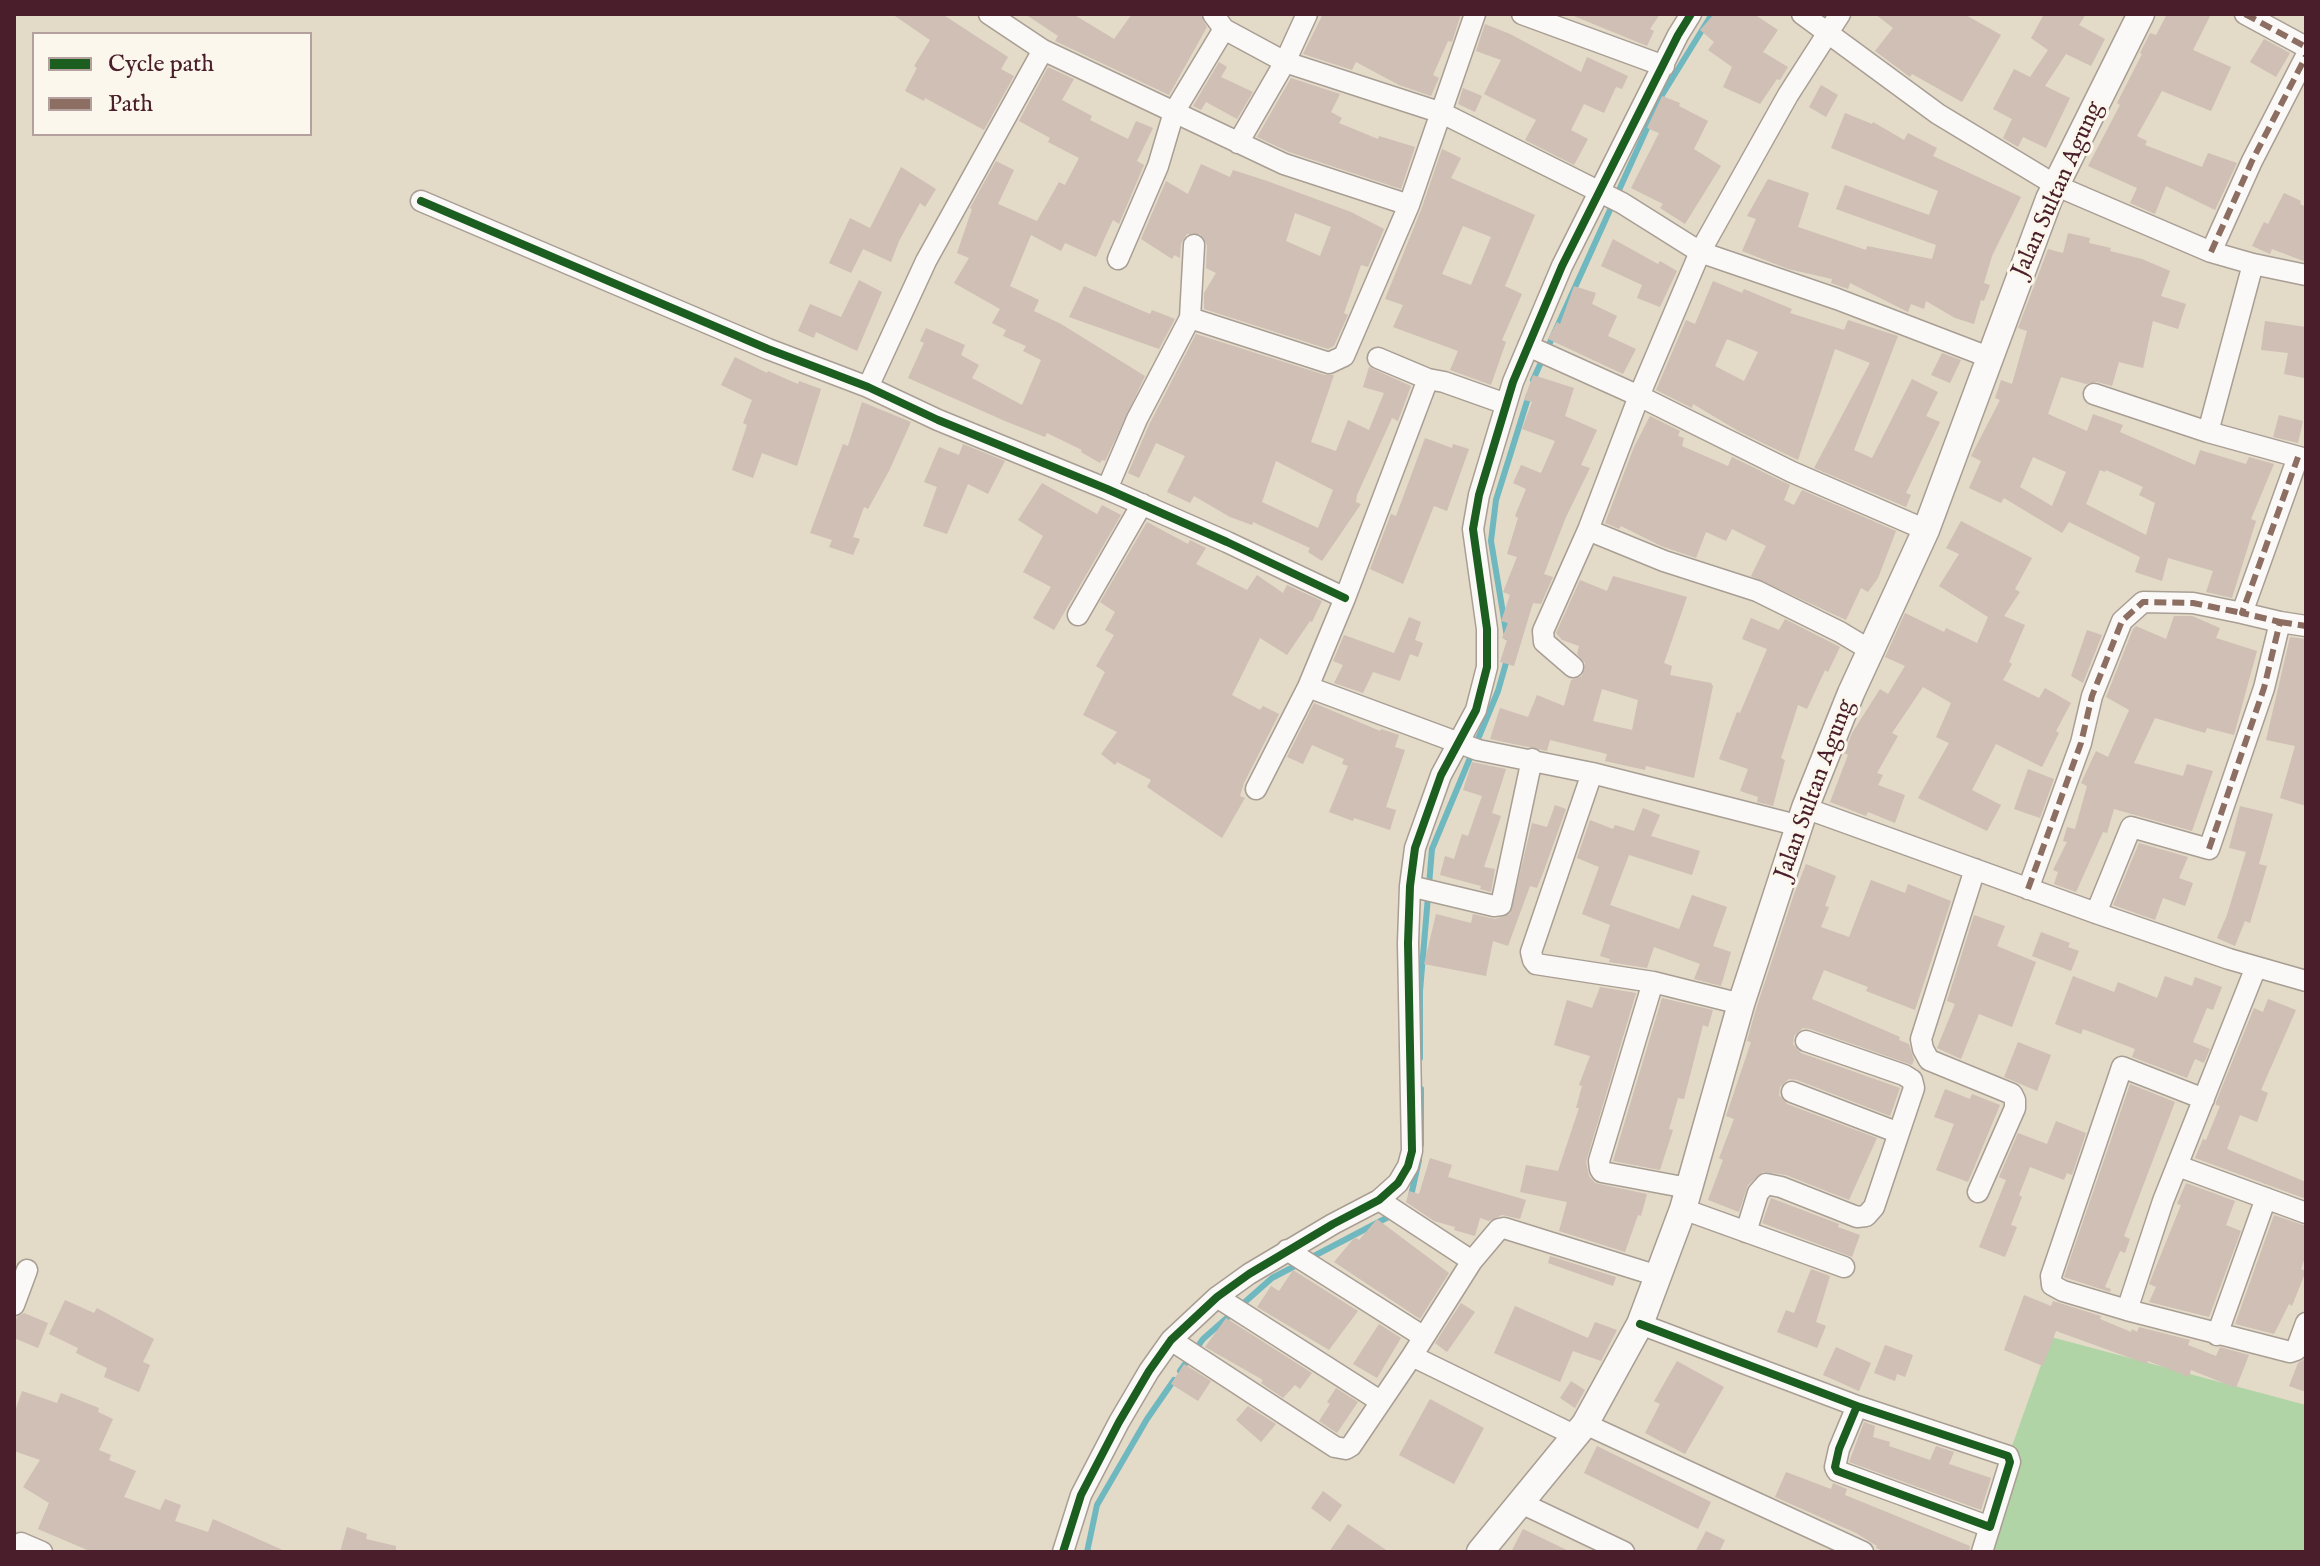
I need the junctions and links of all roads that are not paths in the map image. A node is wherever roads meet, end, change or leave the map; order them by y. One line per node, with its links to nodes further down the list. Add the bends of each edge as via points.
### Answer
1 (989, 14): 13 (street)
2 (1307, 14): 15 (street)
3 (1475, 14): 18 (street)
4 (1522, 14): 16 (street)
5 (1691, 14): 16 (street)
6 (1802, 14): 11 (street)
7 (1840, 14): 11 (street)
8 (2141, 14): 20 (main road, Jalan Sultan Agung)
9 (2245, 14): 12 (street)
10 (1219, 21): 15 (street); 17 (street)
11 (1827, 32): 20 (street, via 1938,114); 25 (street)
12 (2306, 47)
13 (1043, 50): 17 (street); 35 (street, via 926,261)
14 (2306, 56): 26 (street)
15 (1285, 62): 18 (street); 19 (street)
16 (1664, 66): 21 (street)
17 (1174, 112): 19 (street); 27 (street, via 1158,166)
18 (1442, 113): 21 (street); 23 (street)
19 (1238, 143): 23 (street, via 1284,164)
20 (2057, 186): 26 (street); 33 (main road, Jalan Sultan Agung)
21 (1609, 196): 25 (street); 31 (street, via 1562,266)
22 (421, 201): 35 (street)
23 (1409, 205): 30 (street, via 1339,360 1329,363)
24 (1194, 245): 30 (street)
25 (1700, 252): 33 (street); 37 (street)
26 (2211, 252): 28 (street)
27 (1118, 259)
28 (2253, 264): 29 (street); 39 (street)
29 (2306, 275)
30 (1190, 318): 41 (street)
31 (1540, 351): 37 (street); 38 (street)
32 (1378, 358): 34 (street)
33 (1991, 358): 44 (main road, Jalan Sultan Agung)
34 (1428, 379): 38 (street); 45 (street)
35 (868, 387): 41 (street)
36 (2094, 394): 39 (street)
37 (1639, 396): 43 (street); 44 (street, via 1792,472)
38 (1506, 404): 53 (street, via 1473,529 1487,667)
39 (2208, 432): 40 (street)
40 (2302, 458): 46 (street)
41 (1107, 489): 42 (street)
42 (1142, 504): 45 (street); 47 (street)
43 (1588, 530): 50 (street, via 1757,591); 51 (street, via 1542,637)
44 (1926, 530): 50 (main road, Jalan Sultan Agung)
45 (1345, 598): 52 (street)
46 (2242, 613): 48 (street); 60 (street, via 2154,601 2143,602 2122,621)
47 (1078, 615)
48 (2280, 622): 49 (street); 61 (street, via 2264,688 2209,849 2131,827)
49 (2306, 626)
50 (1870, 650): 57 (main road, Jalan Sultan Agung)
51 (1573, 667)
52 (1308, 687): 53 (street); 56 (street)
53 (1467, 747): 54 (street); 59 (street, via 1441,775 1415,848)
54 (1532, 759): 55 (street); 59 (street, via 1501,905)
55 (1592, 773): 57 (street); 64 (street, via 1531,952 1533,960)
56 (1256, 789)
57 (1803, 817): 58 (street); 65 (main road, Jalan Sultan Agung)
58 (1975, 869): 60 (street); 71 (street, via 1921,1039 1929,1060 2012,1094 2015,1100)
59 (1410, 886): 74 (street, via 1412,1151 1398,1183)
60 (2028, 889): 61 (street)
61 (2096, 913): 62 (street)
62 (2256, 967): 63 (street); 68 (street)
63 (2306, 981)
64 (1653, 982): 65 (street); 73 (street, via 1600,1169)
65 (1741, 1004): 73 (main road, Jalan Sultan Agung)
66 (1806, 1041): 69 (street, via 1912,1080)
67 (1792, 1092): 69 (street)
68 (2204, 1099): 70 (street); 84 (street, via 2122,1067 2051,1276 2055,1289)
69 (1899, 1133): 76 (street, via 1874,1207 1866,1216 1766,1184)
70 (2178, 1166): 72 (street); 84 (street)
71 (1978, 1192)
72 (2266, 1198): 75 (street); 87 (street)
73 (1685, 1199): 76 (street); 81 (main road, Jalan Sultan Agung)
74 (1379, 1200): 77 (street); 78 (street)
75 (2306, 1213)
76 (1746, 1232): 79 (street)
77 (1287, 1250): 82 (street); 88 (street)
78 (1472, 1261): 81 (street, via 1504,1228); 88 (street)
79 (1844, 1267)
80 (27, 1270): 83 (street)
81 (1658, 1276): 86 (main road, Jalan Sultan Agung)
82 (1217, 1297): 89 (street); 91 (street)
83 (14, 1305)
84 (2127, 1310): 87 (street)
85 (2306, 1323): 87 (street, via 2293,1352)
86 (1640, 1324): 92 (street); 93 (main road, Jalan Sultan Agung)
87 (2217, 1335)
88 (1424, 1337): 90 (street)
89 (1171, 1340): 91 (street, via 1342,1450 1351,1446); 98 (street, via 1081,1495)
90 (1412, 1356): 91 (street); 93 (street)
91 (1380, 1401)
92 (1857, 1406): 95 (street, via 1839,1449 1837,1471); 95 (street, via 2008,1456)
93 (1580, 1430): 94 (main road, Jalan Sultan Agung); 101 (street)
94 (1519, 1502): 99 (main road, Jalan Sultan Agung); 100 (street)
95 (1990, 1527): 102 (street)
96 (17, 1545): 97 (street)
97 (42, 1552)
98 (1063, 1552)
99 (1480, 1552)
100 (1624, 1552)
101 (1863, 1552)
102 (1982, 1552)

